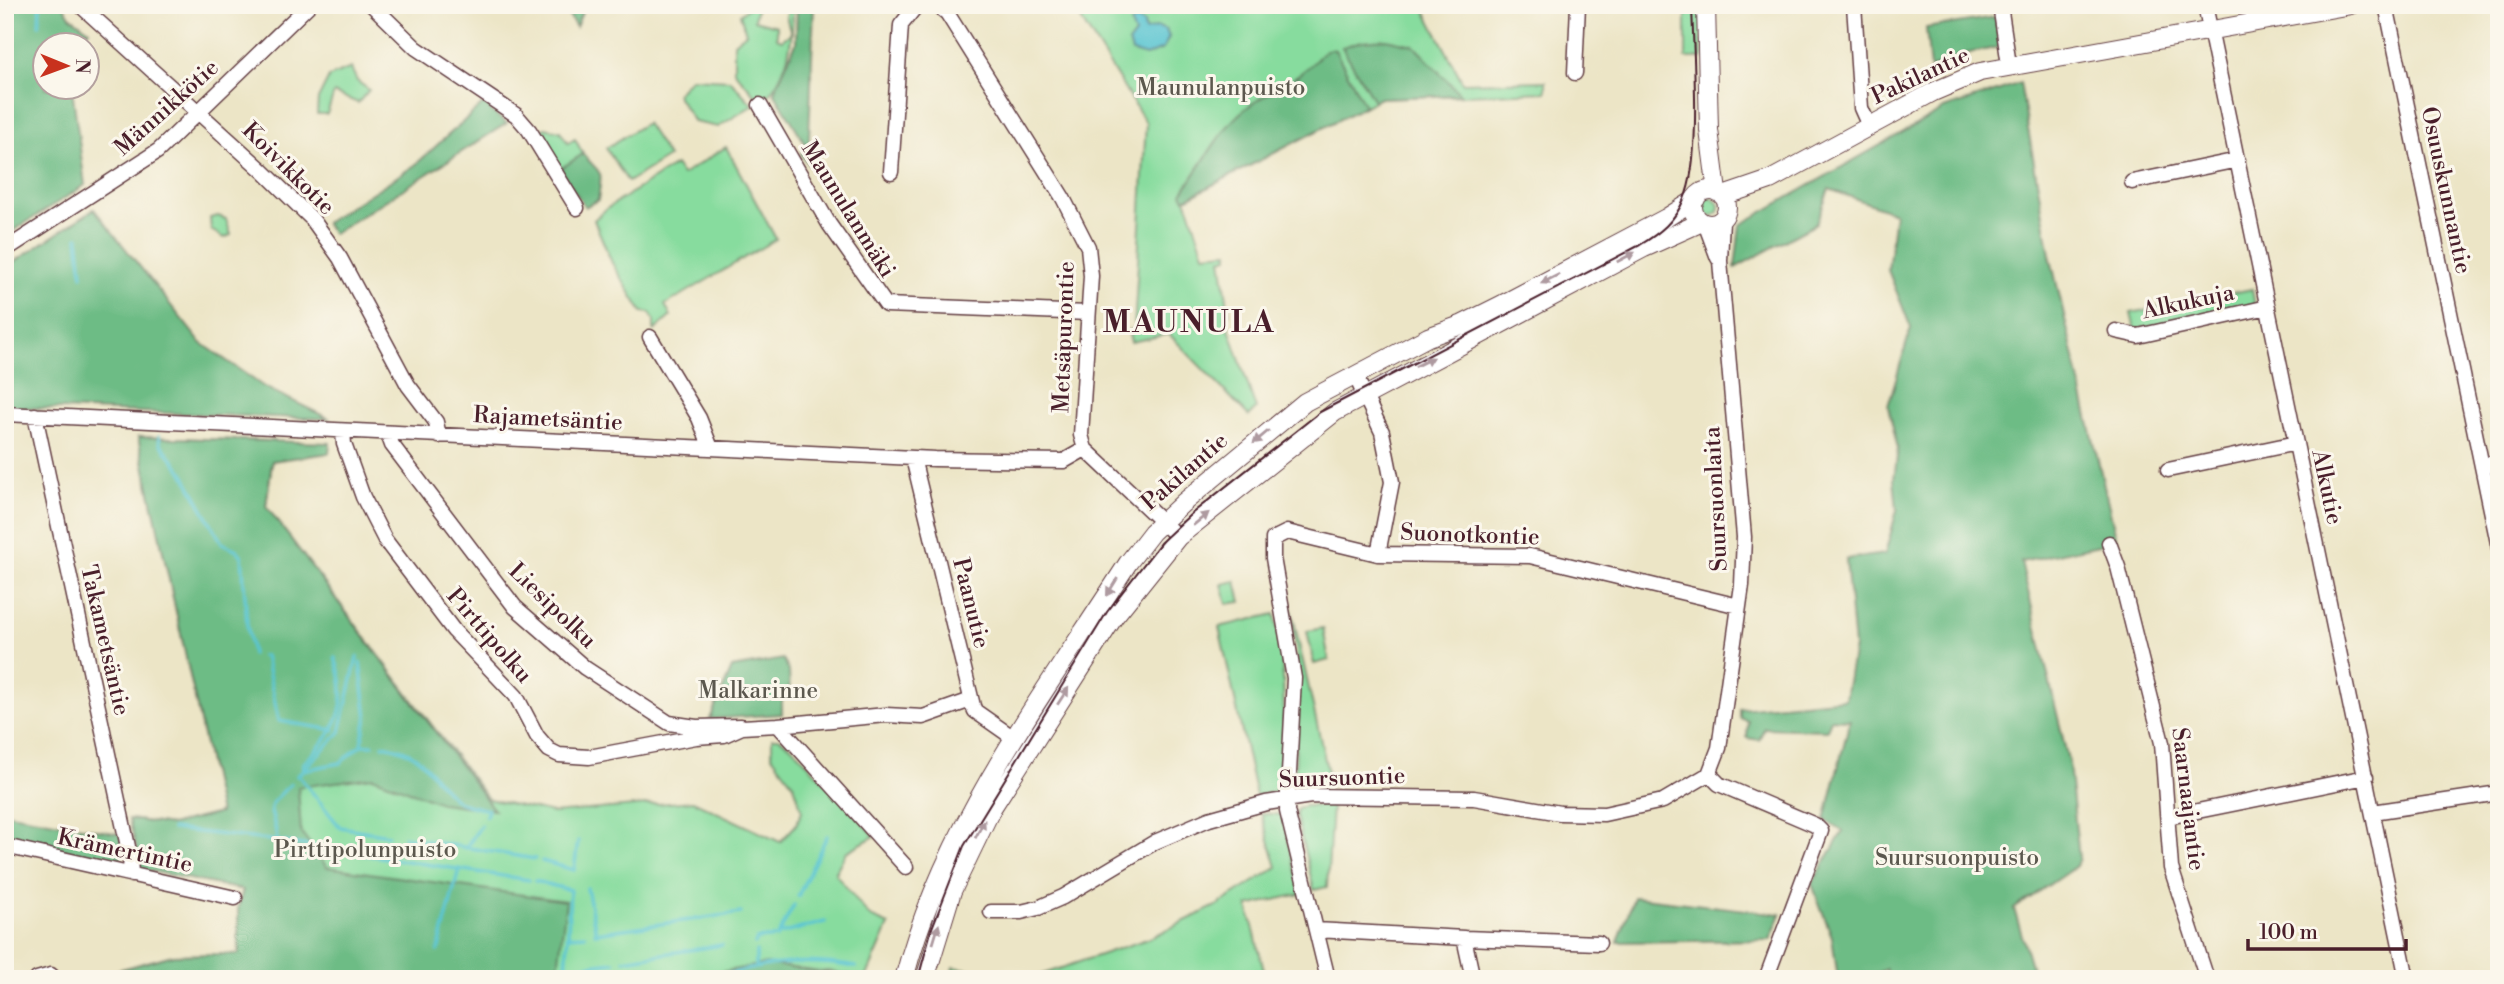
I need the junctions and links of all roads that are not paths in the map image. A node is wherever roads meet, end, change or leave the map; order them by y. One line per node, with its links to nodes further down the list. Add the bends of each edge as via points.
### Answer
1 (80, 5): 17 (street, Koivikkotie)
2 (309, 5): 17 (street, Männikkötie)
3 (372, 5): 24 (street, via 416,48 516,115)
4 (917, 5): 20 (street, via 901,26)
5 (1578, 5): 15 (street)
6 (1706, 5): 23 (main road)
7 (1854, 5): 18 (street, via 1861,108)
8 (2000, 5): 14 (street)
9 (2205, 5): 13 (street, Alkutie)
10 (2351, 5): 13 (main road, Pakilantie)
11 (2386, 5): 43 (street, Osuuskunnantie)
12 (943, 8): 28 (street, Metsäpurontie, via 1085,237 1091,269)
13 (2210, 30): 14 (main road, Pakilantie); 19 (street, Alkutie)
14 (2009, 65): 18 (main road, Pakilantie, via 1965,78)
15 (1575, 73)
16 (760, 105): 28 (street, Maunulanmäki, via 829,224 886,305)
17 (198, 113): 26 (street, Männikkötie, via 136,167); 37 (street, Koivikkotie, via 290,196 325,236 408,385 436,422)
18 (1869, 125): 21 (main road, Pakilantie)
19 (2238, 160): 22 (street); 27 (street, Alkutie)
20 (891, 172)
21 (1770, 180): 23 (main road, Pakilantie); 25 (main road, Pakilantie)
22 (2132, 182)
23 (1709, 195): 25 (main road, via 1727,208); 25 (main road, via 1694,212); 31 (main road, Pakilantie, one-way to 31, via 1461,326 1428,337)
24 (577, 208)
25 (1713, 221): 32 (main road, Pakilantie, one-way to 25, via 1644,248); 50 (street, Suursuonlaita, via 1743,510)
26 (5, 250)
27 (2268, 307): 29 (street, Alkukuja, via 2138,336); 38 (street, Alkutie)
28 (1088, 313): 40 (street, Metsäpurontie, via 1081,435)
29 (2116, 331)
30 (650, 337): 39 (street, via 699,418)
31 (1355, 375): 32 (street); 45 (main road, Pakilantie, one-way to 45, via 1293,410)
32 (1364, 395): 46 (main road, Pakilantie, one-way to 32, via 1318,424); 49 (street, via 1382,432 1392,482)
33 (5, 414): 34 (street, Rajametsäntie)
34 (35, 415): 35 (street, Rajametsäntie); 63 (street, Takametsäntie)
35 (343, 431): 36 (street, Rajametsäntie); 53 (street, Pirttipolku, via 363,497 385,540 454,631 516,696 549,750 590,757 724,735)
36 (388, 434): 37 (street, Rajametsäntie); 53 (street, Liesipolku, via 508,598 578,662 669,723)
37 (439, 436): 39 (street, Rajametsäntie)
38 (2296, 443): 44 (street); 56 (street, Alkutie)
39 (711, 448): 41 (street, Rajametsäntie)
40 (1086, 449): 41 (street, Rajametsäntie, via 1059,461); 45 (street)
41 (913, 458): 51 (street, Paanutie)
42 (2499, 462): 43 (street)
43 (2482, 465): 48 (street, Osuuskunnantie)
44 (2168, 470)
45 (1163, 521): 46 (street); 54 (main road, Pakilantie, one-way to 54, via 1133,555)
46 (1178, 537): 70 (main road, Pakilantie, one-way to 46, via 952,891 992,808 1114,617)
47 (2109, 543): 60 (street, Saarnaajantie, via 2162,743)
48 (2499, 548)
49 (1378, 554): 50 (street, Suonotkontie, via 1531,556); 58 (street, Suonotkontie, via 1287,532 1280,533 1272,545 1295,693)
50 (1739, 606): 55 (street, Suursuonlaita, via 1719,748)
51 (971, 700): 52 (street, Pirttipolku, via 923,717 886,715); 54 (street, via 975,711)
52 (778, 725): 53 (street, Pirttipolku); 62 (street)
53 (742, 727)
54 (1015, 738): 69 (main road, Pakilantie, via 945,861 923,914)
55 (1709, 774): 58 (street, Suursuontie, via 1663,801 1604,814 1560,813 1474,797); 73 (street, via 1719,784 1821,831)
56 (2366, 777): 59 (street, Alkutie); 60 (street)
57 (2499, 793): 59 (street)
58 (1287, 798): 65 (street, Suursuontie, via 1178,831 1038,908); 66 (street, via 1286,811)
59 (2373, 812): 75 (street, Alkutie)
60 (2168, 817): 74 (street, Saarnaajantie, via 2171,868)
61 (5, 846): 63 (street, Krämertintie)
62 (906, 867)
63 (131, 875): 64 (street, Krämertintie)
64 (235, 898)
65 (991, 912)
66 (1316, 930): 67 (street); 71 (street)
67 (1464, 938): 68 (street); 72 (street)
68 (1599, 943)
69 (905, 979)
70 (925, 979)
71 (1328, 979)
72 (1473, 979)
73 (1766, 979)
74 (2207, 979)
75 (2407, 979)

